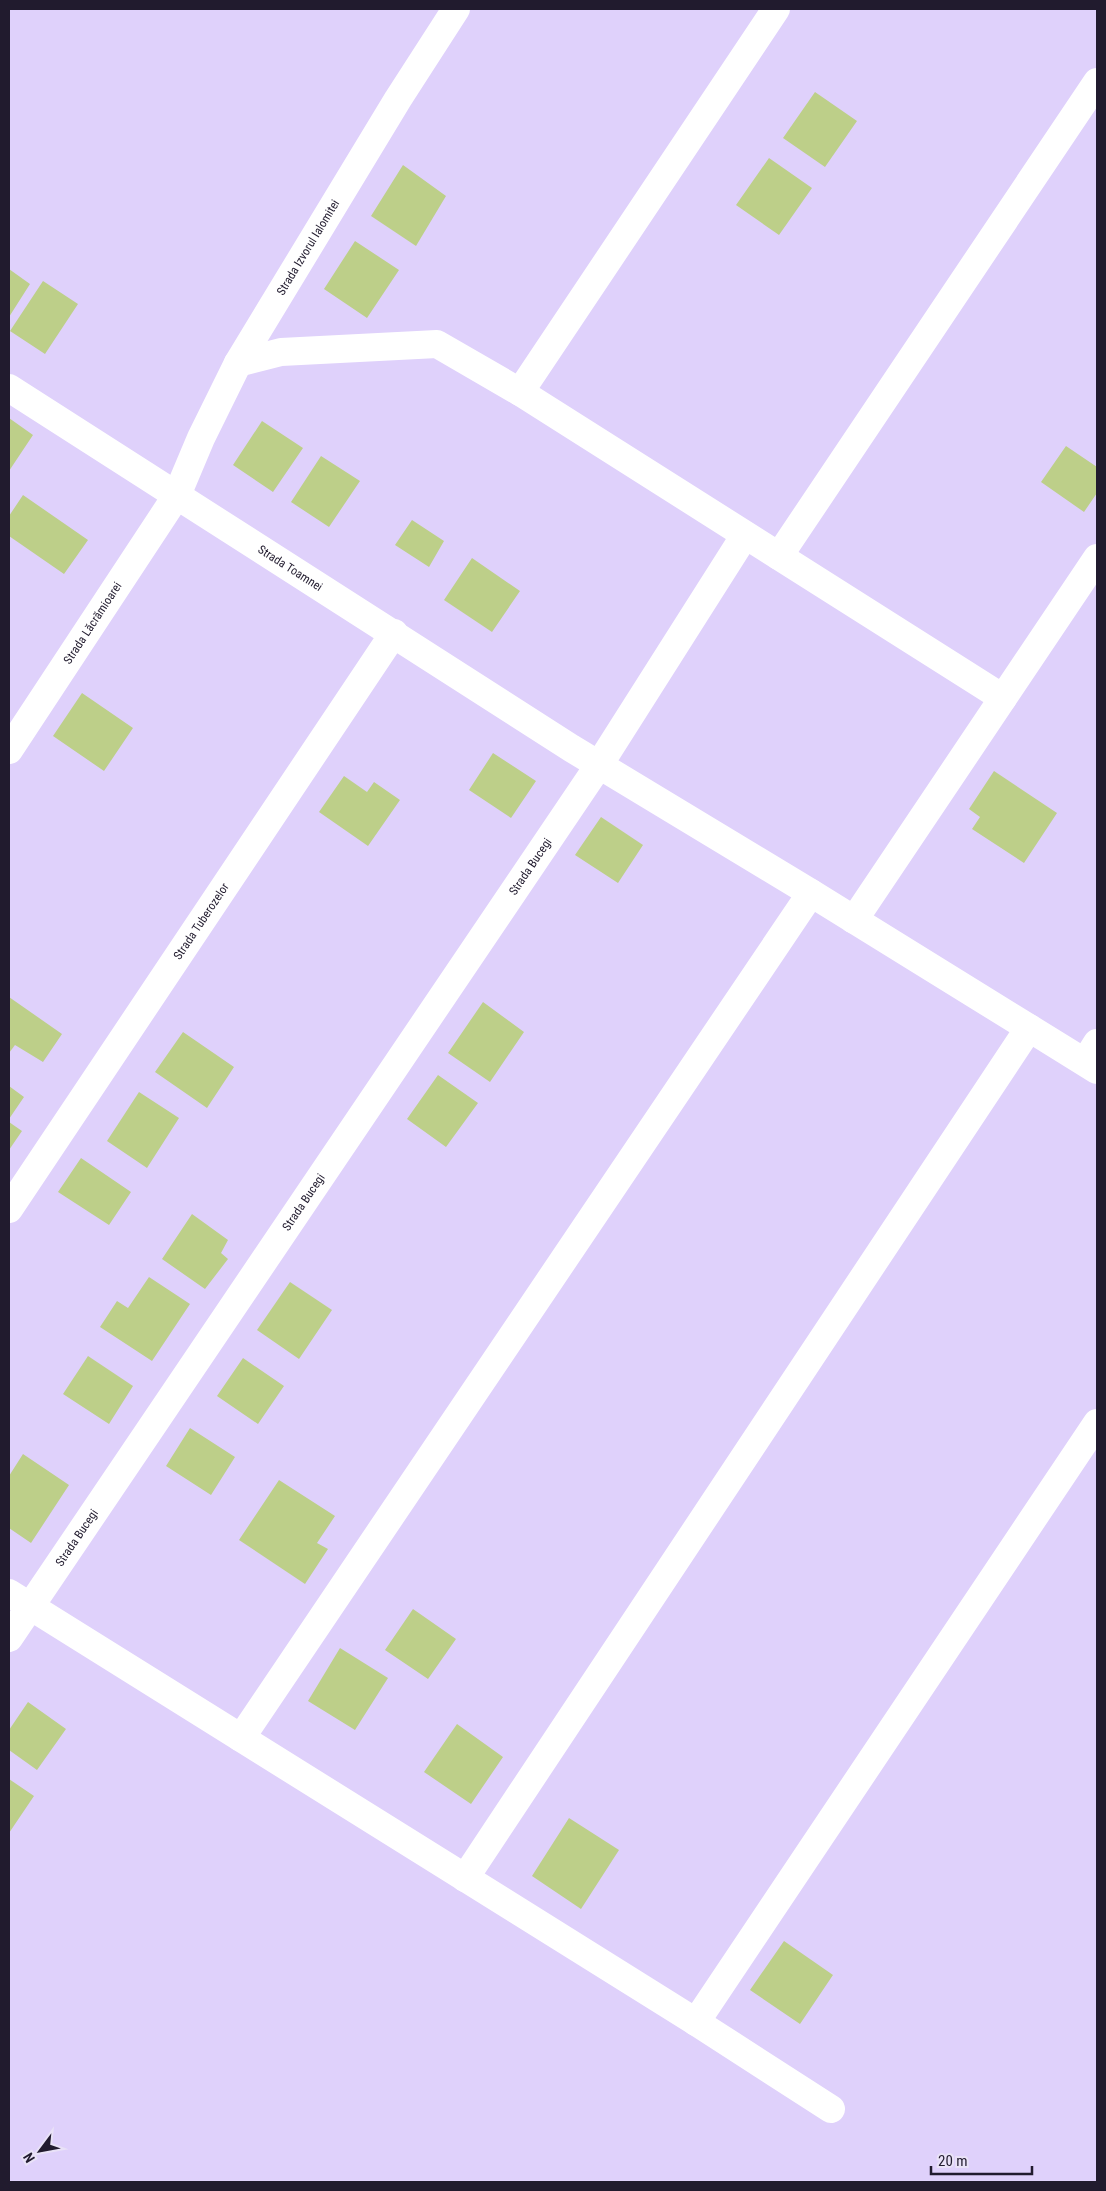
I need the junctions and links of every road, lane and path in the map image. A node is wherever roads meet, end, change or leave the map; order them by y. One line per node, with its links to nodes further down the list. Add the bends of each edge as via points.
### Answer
1 (456, 9): 4 (street, Strada Izvorul Ialomitei)
2 (776, 9): 6 (street)
3 (1097, 82): 9 (street)
4 (238, 364): 6 (street, via 281,352 437,344); 7 (street, Strada Izvorul Ialomitei)
5 (9, 388): 7 (street, Strada Toamnei)
6 (520, 392): 8 (street)
7 (177, 495): 11 (street, Strada Toamnei); 13 (street, Strada Lăcrămioarei)
8 (746, 535): 9 (street); 14 (street, Strada Bucegi)
9 (778, 556): 12 (street)
10 (1097, 558): 12 (street)
11 (394, 633): 14 (street, Strada Toamnei); 19 (street, Strada Tuberozelor)
12 (1003, 698): 16 (street)
13 (9, 750)
14 (599, 765): 15 (street, Strada Toamnei); 21 (street, Strada Bucegi)
15 (811, 893): 16 (street, Strada Toamnei); 23 (street)
16 (854, 920): 17 (street, Strada Toamnei)
17 (1029, 1028): 18 (street, Strada Toamnei); 24 (street)
18 (1093, 1058)
19 (9, 1209)
20 (1097, 1424): 25 (street)
21 (19, 1600): 22 (street, Strada Bucegi); 23 (street)
22 (9, 1638)
23 (241, 1738): 24 (street)
24 (465, 1878): 25 (street)
25 (696, 2022): 26 (street)
26 (831, 2109)

